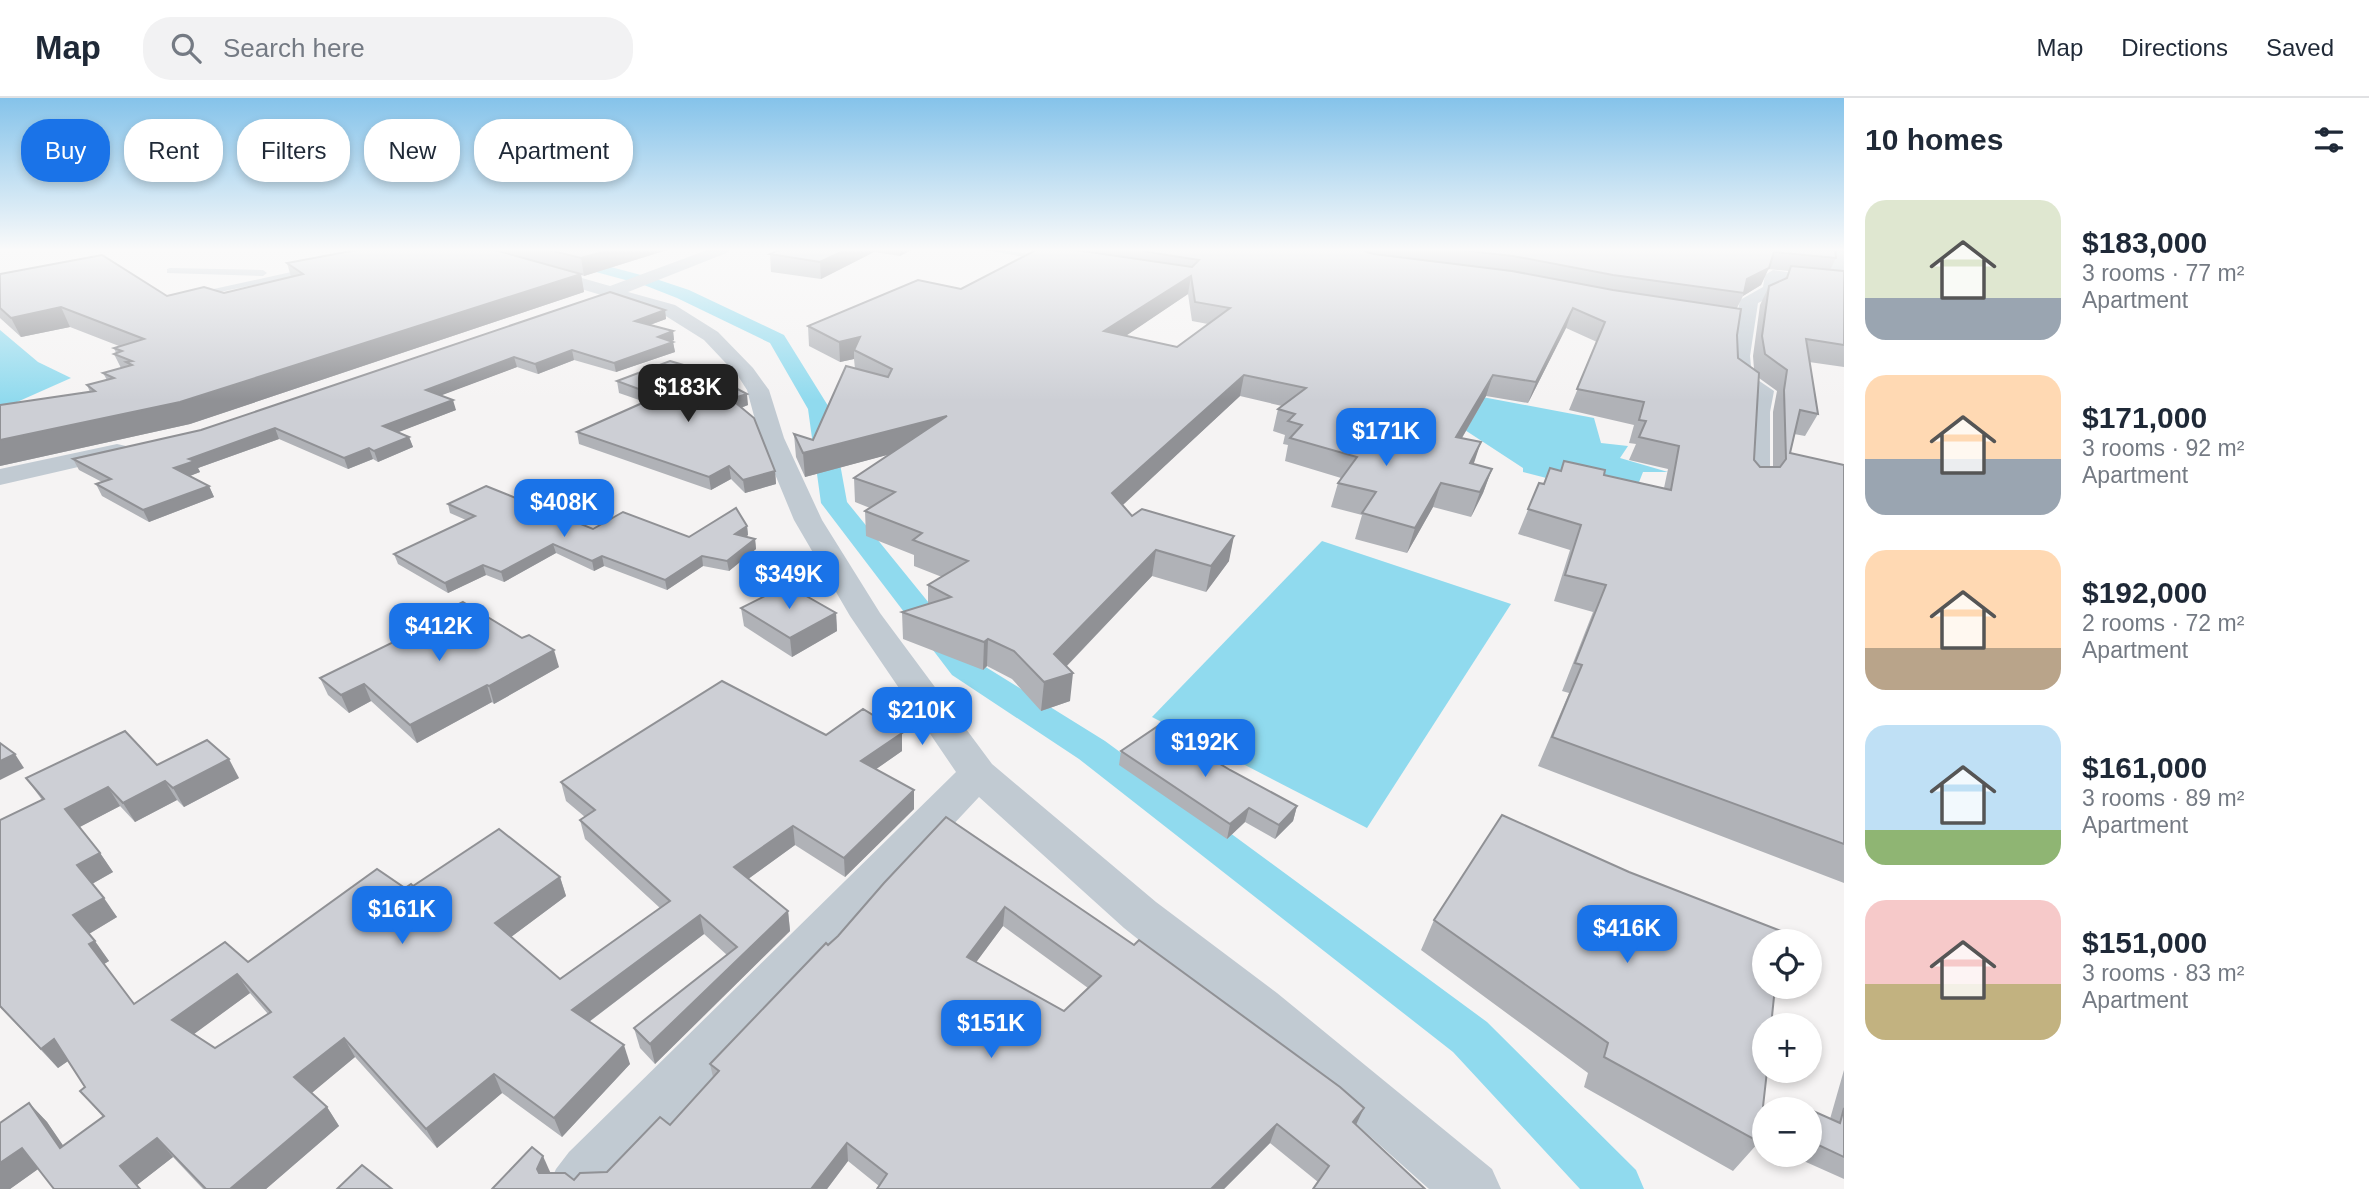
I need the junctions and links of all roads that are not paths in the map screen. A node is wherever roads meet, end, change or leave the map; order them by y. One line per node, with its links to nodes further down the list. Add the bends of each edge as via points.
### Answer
1 (586, 300): 4 (street)
2 (645, 300): 8 (street, via 711,336 746,372 758,390 772,438 808,520 866,615)
3 (1749, 300): 7 (street, via 1739,321 1740,356 1742,379 1763,391)
4 (574, 304)
5 (133, 447): 6 (street)
6 (0, 477)
7 (1757, 483)
8 (978, 774): 9 (street); 10 (street, via 1140,915 1260,1008)
9 (576, 1189)
10 (1472, 1189)

